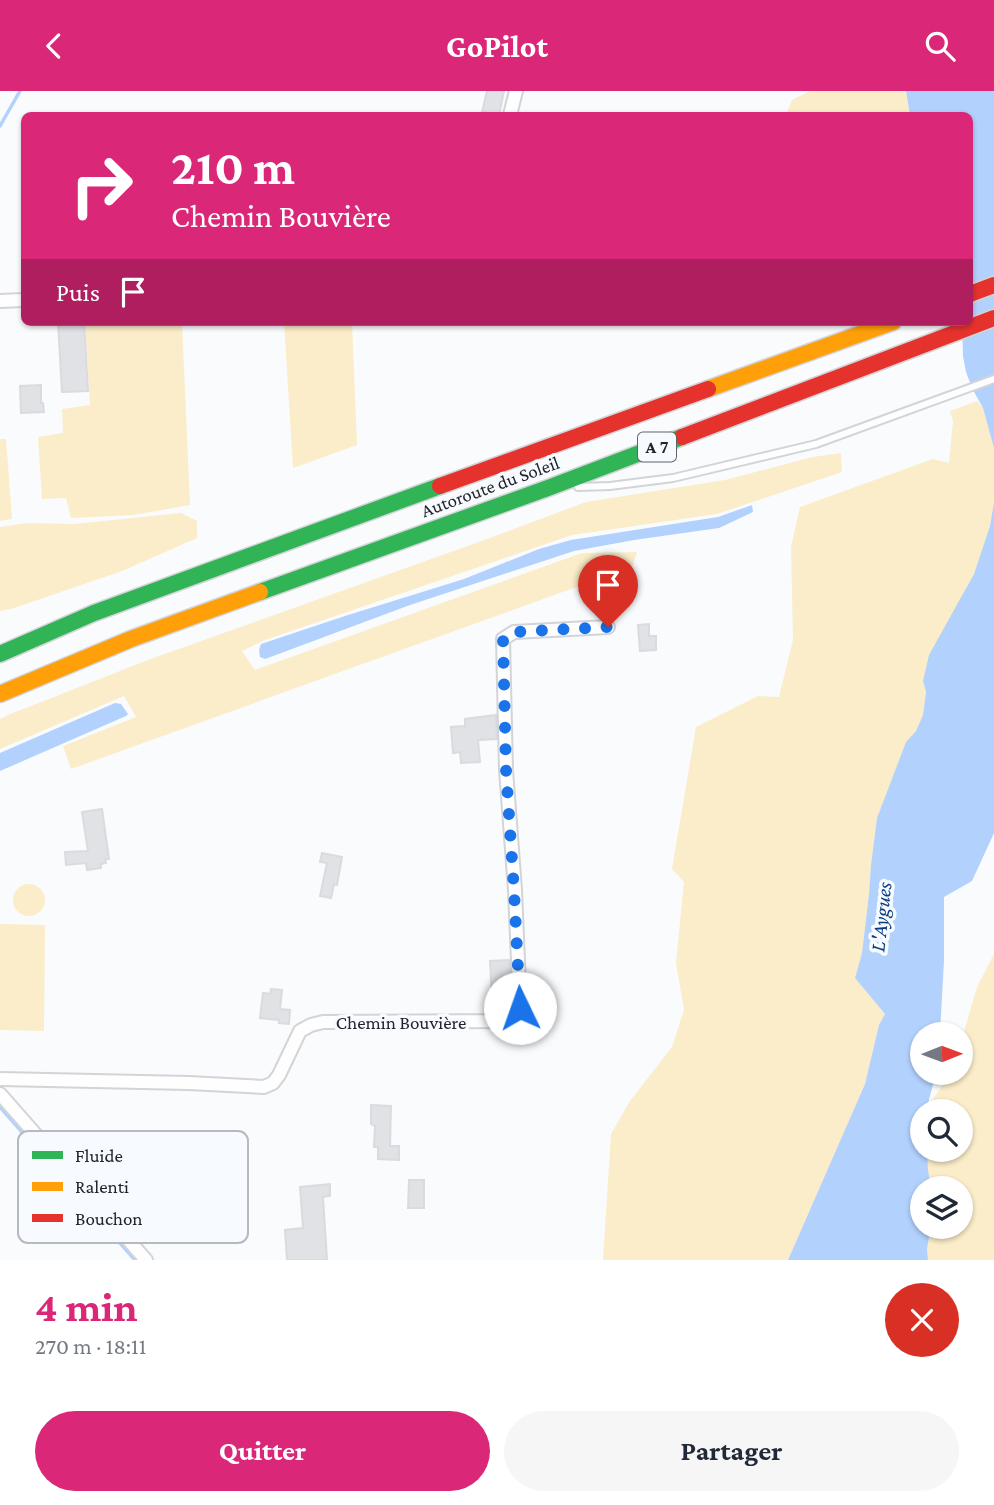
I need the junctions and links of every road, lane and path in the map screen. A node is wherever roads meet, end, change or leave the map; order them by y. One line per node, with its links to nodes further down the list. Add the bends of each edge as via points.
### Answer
1 (516, 91): 2 (street)
2 (511, 112)
3 (994, 285): 4 (highway)
4 (973, 293)
5 (21, 300): 6 (street)
6 (0, 301)
7 (994, 319): 10 (highway, Autoroute du Soleil / A 7)
8 (882, 326): 12 (highway, Autoroute du Soleil / A 7, via 194,575)
9 (994, 379): 10 (lane, via 816,444 673,478)
10 (548, 488): 13 (highway, Autoroute du Soleil / A 7, via 144,634)
11 (608, 627): 14 (street, Chemin Bouvière, via 514,632 503,639 517,1017 510,1021 311,1025 300,1031 279,1075 264,1087)
12 (0, 654)
13 (0, 694)
14 (0, 1079)
15 (0, 1094): 16 (street)
16 (33, 1131)
17 (131, 1243): 18 (street)
18 (146, 1260)

